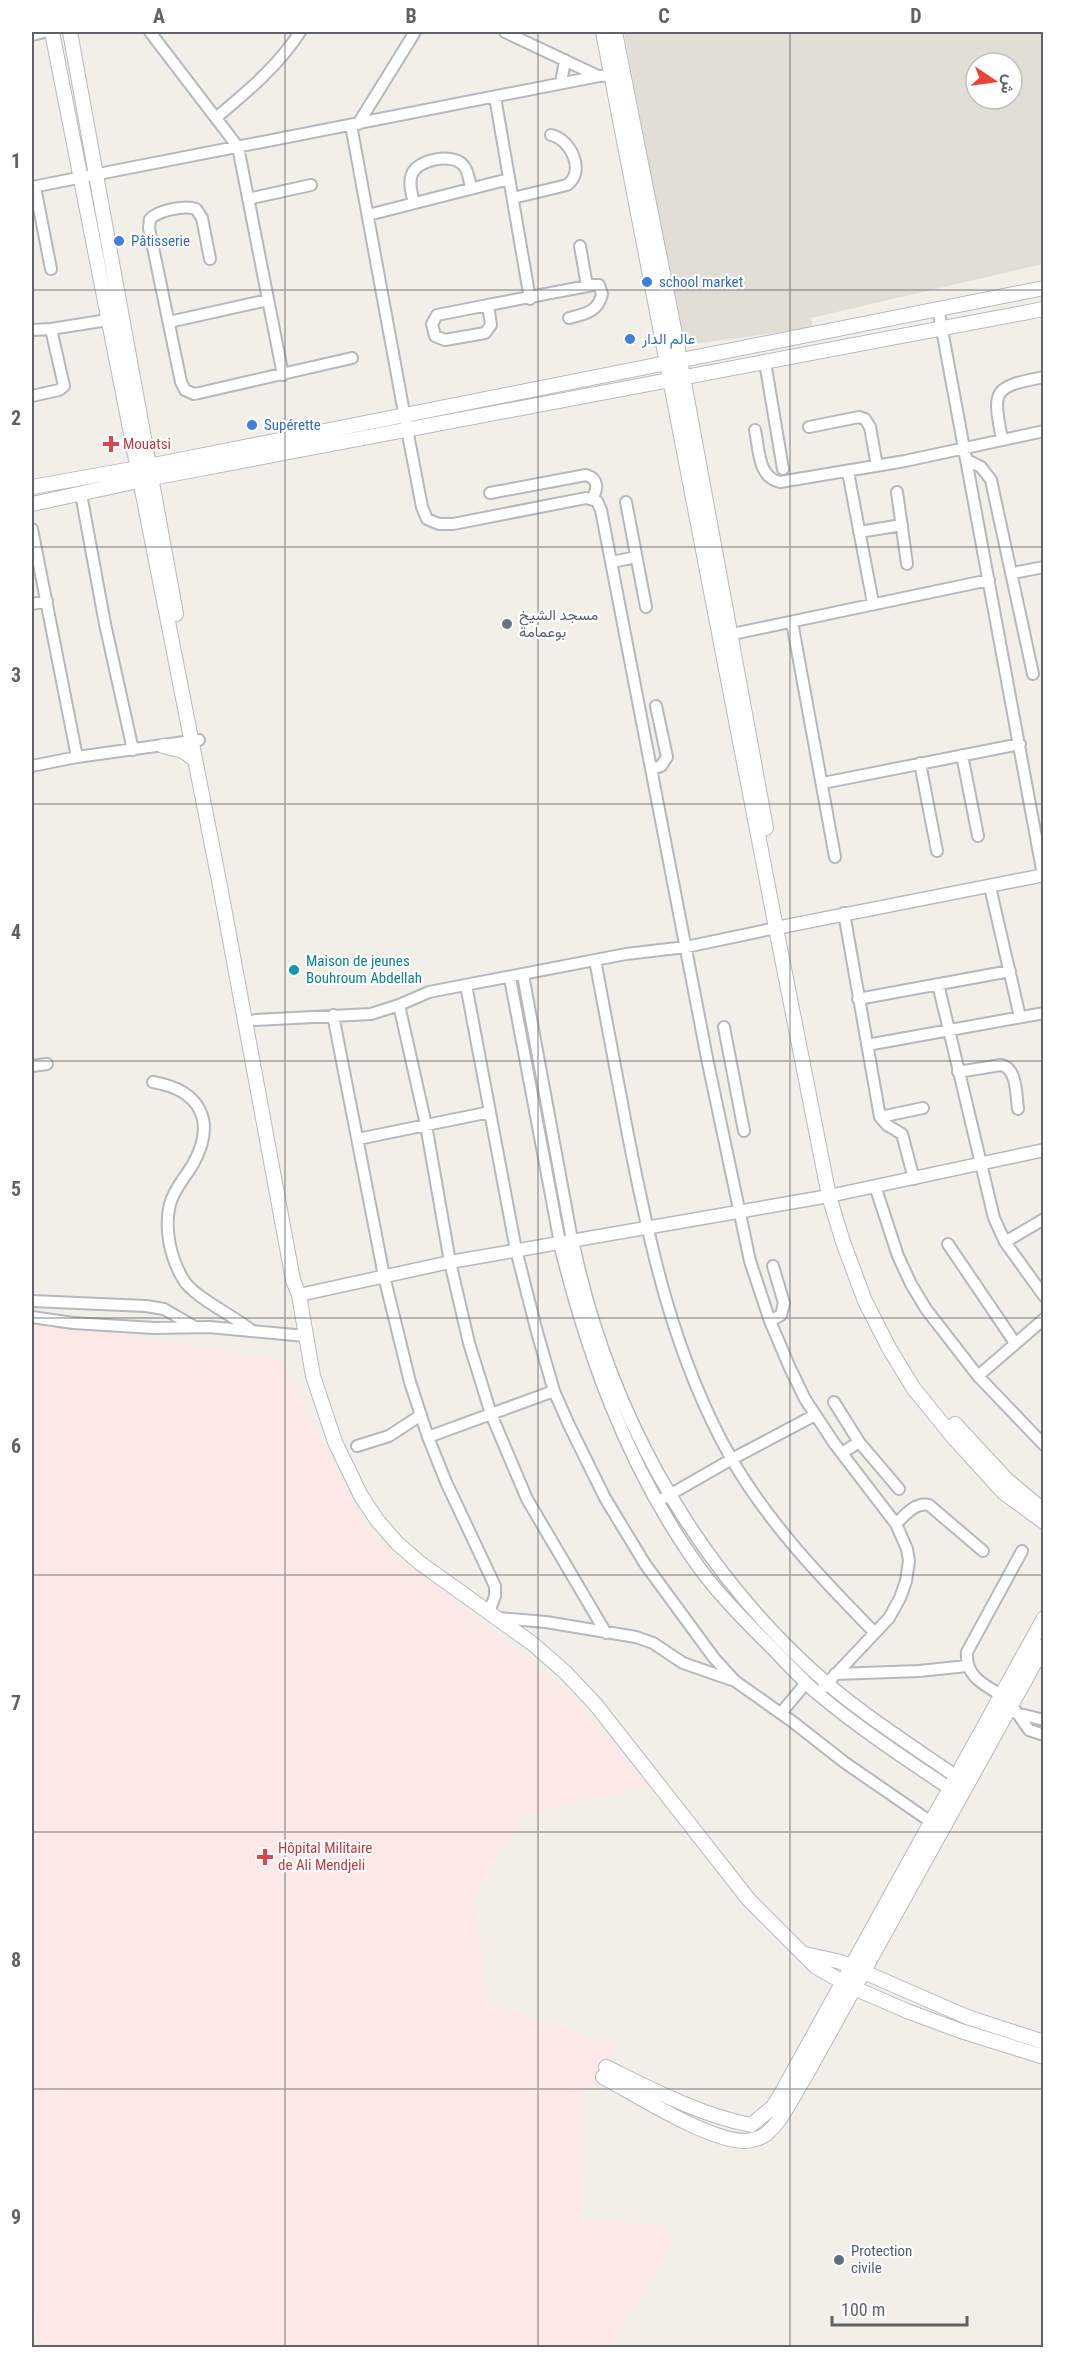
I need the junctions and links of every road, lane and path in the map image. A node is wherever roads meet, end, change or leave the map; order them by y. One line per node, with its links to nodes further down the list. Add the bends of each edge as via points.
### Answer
1 (44, 32): 10 (street)
2 (52, 32): 20 (main road)
3 (70, 32): 19 (main road)
4 (150, 32): 15 (street)
5 (300, 32): 15 (street, via 273,67)
6 (415, 32): 16 (street)
7 (505, 32): 11 (street)
8 (603, 32): 12 (main road)
9 (615, 32): 12 (main road)
10 (32, 35)
11 (565, 60): 12 (street); 13 (street)
12 (611, 75): 13 (street); 47 (main road)
13 (561, 84): 14 (street)
14 (495, 97): 16 (street); 21 (street)
15 (217, 117): 18 (street)
16 (355, 124): 18 (street); 28 (street)
17 (551, 135): 25 (street, via 570,148 573,179 567,185)
18 (238, 147): 19 (street); 26 (street)
19 (95, 175): 20 (street); 39 (main road)
20 (81, 178): 23 (street); 41 (main road)
21 (509, 179): 24 (street); 25 (street)
22 (311, 185): 26 (street)
23 (34, 187): 31 (street)
24 (471, 188): 27 (street); 27 (street, via 467,170 460,162 428,162 419,165 411,176)
25 (513, 198): 34 (street)
26 (248, 199): 35 (street)
27 (414, 203): 28 (street)
28 (368, 215): 53 (street)
29 (580, 246): 32 (street)
30 (210, 259): 42 (street, via 202,218 196,209 155,214 150,219)
31 (51, 269)
32 (587, 286): 34 (street); 40 (street, via 596,284 601,288 599,303 590,313)
33 (1037, 289): 37 (main road); 38 (main road)
34 (530, 298): 36 (street)
35 (268, 300): 42 (street); 49 (street)
36 (488, 305): 36 (street, via 437,315 432,324 435,336 445,340 485,333 491,325)
37 (938, 308): 43 (street); 47 (main road)
38 (1039, 310): 43 (main road)
39 (123, 317): 41 (street); 64 (main road)
40 (569, 318)
41 (107, 320): 44 (street); 64 (main road)
42 (169, 322): 49 (street, via 182,386 189,393)
43 (942, 328): 48 (main road); 59 (street)
44 (51, 329): 45 (street); 52 (street, via 64,386)
45 (32, 330)
46 (352, 358): 49 (street)
47 (673, 361): 51 (main road); 53 (main road)
48 (765, 362): 51 (main road); 62 (street)
49 (283, 375)
50 (1044, 377): 58 (street, via 1008,385 999,393 996,405)
51 (676, 379): 55 (main road); 86 (main road)
52 (32, 396)
53 (404, 415): 55 (street); 64 (main road)
54 (809, 427): 61 (street, via 865,419)
55 (407, 429): 64 (main road); 69 (street, via 424,513 433,523 453,524)
56 (755, 430): 63 (street, via 764,471 775,481)
57 (1044, 431): 58 (street)
58 (1002, 439): 59 (street)
59 (964, 448): 60 (street); 61 (street)
60 (967, 460): 79 (street, via 981,467 991,480); 80 (street)
61 (877, 466): 63 (street)
62 (783, 469)
63 (848, 472): 74 (street)
64 (144, 473): 65 (main road); 68 (main road); 89 (main road)
65 (32, 487)
66 (897, 492): 72 (street)
67 (490, 493): 69 (street, via 586,475 596,483)
68 (81, 494): 71 (main road); 92 (street)
69 (592, 498): 76 (street, via 601,510)
70 (626, 502): 75 (street)
71 (32, 504)
72 (902, 525): 74 (street); 77 (street)
73 (32, 529): 81 (street)
74 (859, 532): 83 (street)
75 (636, 557): 76 (street); 84 (street)
76 (612, 562): 98 (street)
77 (907, 564)
78 (1044, 567): 79 (street)
79 (1013, 573): 87 (street)
80 (989, 580): 83 (street); 90 (street)
81 (47, 601): 82 (street); 94 (street)
82 (32, 603)
83 (873, 603): 85 (street)
84 (646, 607)
85 (792, 622): 86 (street); 99 (street)
86 (725, 635): 106 (main road)
87 (1033, 674)
88 (656, 706): 98 (street, via 668,753 664,763)
89 (195, 741): 91 (street); 95 (main road); 119 (main road)
90 (1020, 744): 93 (street); 103 (street)
91 (163, 746): 92 (street); 95 (main road, via 183,751)
92 (133, 750): 94 (street)
93 (962, 755): 96 (street); 100 (street)
94 (77, 757): 97 (street)
95 (194, 759): 151 (main road, via 292,1275)
96 (920, 763): 99 (street); 101 (street)
97 (32, 766)
98 (652, 769): 107 (street)
99 (823, 783): 102 (street)
100 (978, 836)
101 (937, 851)
102 (835, 857)
103 (1044, 875): 104 (street)
104 (990, 887): 105 (street); 109 (street)
105 (844, 913): 106 (street); 114 (street)
106 (780, 927): 107 (street); 140 (main road)
107 (686, 947): 108 (street); 128 (street)
108 (595, 960): 110 (street); 143 (street)
109 (1010, 971): 112 (street); 118 (street)
110 (523, 975): 111 (street); 144 (street)
111 (510, 978): 113 (street); 144 (street)
112 (938, 984): 114 (street); 121 (street)
113 (466, 985): 115 (street, via 429,992); 131 (street)
114 (858, 999): 122 (street)
115 (399, 1005): 117 (street, via 363,1015); 133 (street)
116 (1044, 1013): 118 (street)
117 (333, 1015): 119 (street); 135 (street)
118 (1020, 1017): 121 (street)
119 (255, 1020): 151 (main road, via 301,1275)
120 (724, 1027): 127 (street)
121 (948, 1031): 122 (street); 125 (street)
122 (867, 1045): 132 (street)
123 (47, 1064): 124 (street)
124 (32, 1066)
125 (958, 1072): 130 (street, via 1007,1066 1012,1072); 137 (street)
126 (153, 1082): 158 (street, via 188,1095 201,1110 203,1123 199,1148 170,1205 169,1240 183,1279 192,1290)
127 (734, 1082): 128 (street); 134 (street)
128 (713, 1086): 141 (street)
129 (923, 1108): 132 (street)
130 (1018, 1109)
131 (490, 1112): 133 (street); 147 (street)
132 (880, 1117): 138 (street, via 902,1134)
133 (426, 1125): 135 (street); 148 (street)
134 (744, 1131)
135 (358, 1139): 150 (street)
136 (1044, 1150): 137 (street)
137 (980, 1162): 138 (street); 145 (street, via 990,1207)
138 (914, 1179): 139 (street)
139 (875, 1186): 140 (street); 161 (street, via 911,1284)
140 (834, 1195): 141 (street); 176 (main road, via 882,1316 924,1388 1007,1480); 177 (main road, via 843,1242 865,1301 914,1389 1004,1493)
141 (740, 1213): 143 (street); 156 (street, via 750,1261)
142 (1044, 1219): 145 (street)
143 (647, 1229): 144 (street); 172 (street, via 682,1352)
144 (566, 1242): 147 (street); 174 (street, via 605,1362); 175 (street, via 578,1314 597,1373)
145 (1005, 1242): 152 (street)
146 (948, 1244): 160 (street)
147 (516, 1250): 148 (street); 162 (street)
148 (450, 1262): 150 (street); 164 (street)
149 (773, 1266): 156 (street, via 784,1306 781,1315)
150 (384, 1276): 151 (street); 165 (street)
151 (299, 1294): 159 (main road)
152 (1044, 1296)
153 (32, 1301): 157 (street, via 146,1306 164,1309)
154 (32, 1317): 157 (street, via 154,1328)
155 (1044, 1318): 160 (street)
156 (770, 1321): 166 (street)
157 (196, 1327): 158 (street)
158 (251, 1330): 159 (street)
159 (306, 1336): 181 (main road, via 327,1420 368,1508 408,1553)
160 (1016, 1343): 161 (street)
161 (978, 1376): 169 (street)
162 (554, 1391): 164 (street); 188 (street, via 592,1473 645,1564)
163 (834, 1402): 168 (street)
164 (491, 1414): 167 (street); 184 (street, via 527,1499)
165 (421, 1415): 167 (street); 170 (street, via 382,1439)
166 (815, 1415): 171 (street); 172 (street)
167 (428, 1437): 181 (street, via 495,1586)
168 (859, 1442): 171 (street); 173 (street)
169 (1044, 1444)
170 (357, 1446)
171 (842, 1453): 178 (street)
172 (732, 1459): 174 (street); 183 (street, via 818,1575)
173 (898, 1489)
174 (669, 1495): 175 (street); 187 (street, via 725,1577 760,1618)
175 (657, 1502): 189 (street, via 691,1557 732,1608)
176 (1044, 1511)
177 (1044, 1522)
178 (896, 1524): 179 (street, via 915,1507 929,1504); 183 (street, via 907,1549 906,1581 889,1618)
179 (983, 1551)
180 (1022, 1551): 186 (street, via 969,1647)
181 (493, 1615): 184 (street); 197 (main road, via 542,1651 582,1689 749,1900)
182 (1044, 1618): 191 (main road)
183 (875, 1632): 187 (street)
184 (606, 1633): 188 (street, via 648,1640 683,1663)
185 (1044, 1646): 191 (main road)
186 (967, 1666): 187 (street); 191 (street, via 975,1678)
187 (831, 1678): 190 (street); 195 (street)
188 (735, 1681): 192 (street)
189 (806, 1683): 190 (street); 192 (street)
190 (818, 1693): 195 (street)
191 (1009, 1704): 193 (street); 194 (street, via 1029,1730); 195 (main road)
192 (781, 1713): 196 (street)
193 (1044, 1720)
194 (1044, 1735)
195 (959, 1786): 196 (main road); 198 (main road)
196 (931, 1822): 198 (main road)
197 (805, 1954): 198 (main road); 199 (main road, via 816,1967)
198 (857, 1969): 199 (main road); 200 (main road, via 967,2017)
199 (848, 1985): 201 (main road, via 961,2031); 202 (main road, via 773,2107 751,2125 687,2106)
200 (1044, 2042)
201 (1044, 2057)
202 (605, 2072)

